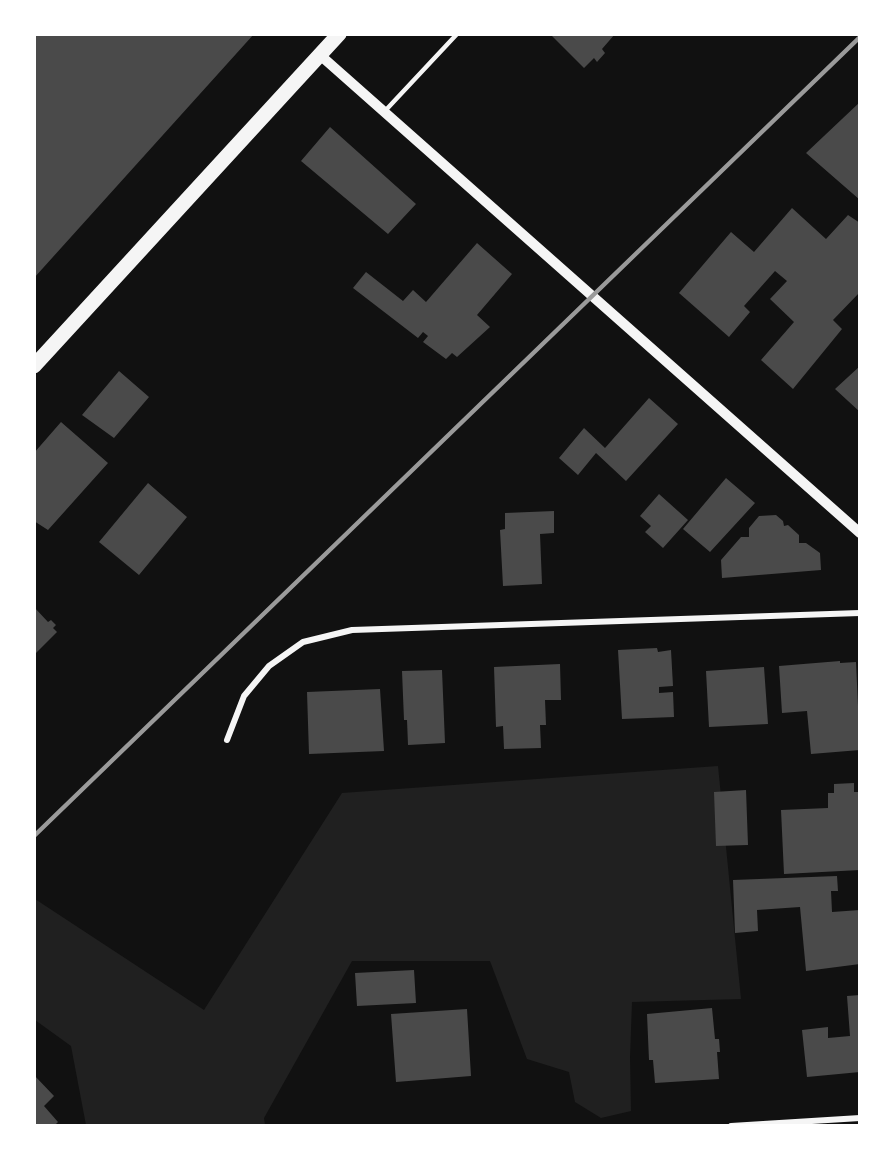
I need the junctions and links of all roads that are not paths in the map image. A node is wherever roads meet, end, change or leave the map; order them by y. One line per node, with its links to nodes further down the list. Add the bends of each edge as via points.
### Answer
1 (339, 34): 3 (main road)
2 (457, 34): 4 (lane)
3 (320, 55): 4 (street); 5 (main road)
4 (384, 112): 6 (street)
5 (34, 366)
6 (860, 533)
7 (860, 613): 8 (street, via 352,630 303,642 269,666 244,696)
8 (227, 740)
9 (860, 1118): 10 (street)
10 (731, 1125)

